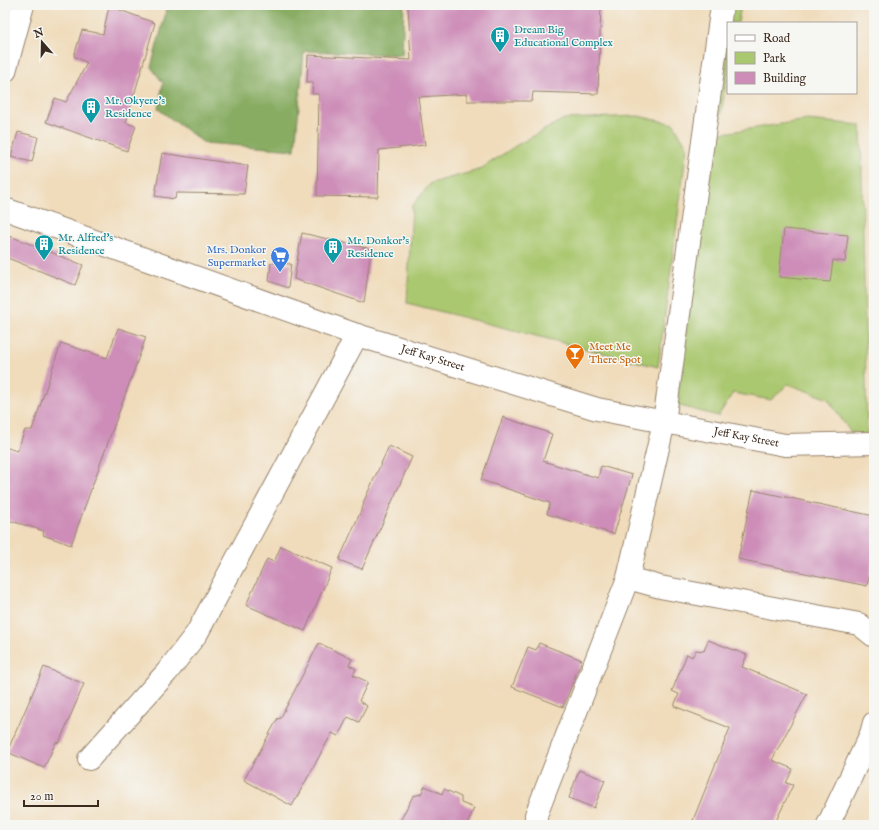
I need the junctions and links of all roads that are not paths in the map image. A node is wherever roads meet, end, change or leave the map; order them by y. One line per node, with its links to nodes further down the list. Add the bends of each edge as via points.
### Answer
1 (22, 5): 3 (street)
2 (722, 5): 6 (street)
3 (5, 71)
4 (5, 209): 5 (street, Jeff Kay Street)
5 (357, 335): 6 (street, Jeff Kay Street, via 597,409); 11 (street, via 197,634 167,672)
6 (664, 422): 7 (street, Jeff Kay Street, via 785,446); 8 (street)
7 (874, 443)
8 (628, 578): 9 (street, via 660,587 859,624); 12 (street, via 536,815)
9 (874, 636)
10 (874, 723): 13 (street)
11 (89, 758)
12 (536, 825)
13 (828, 825)

